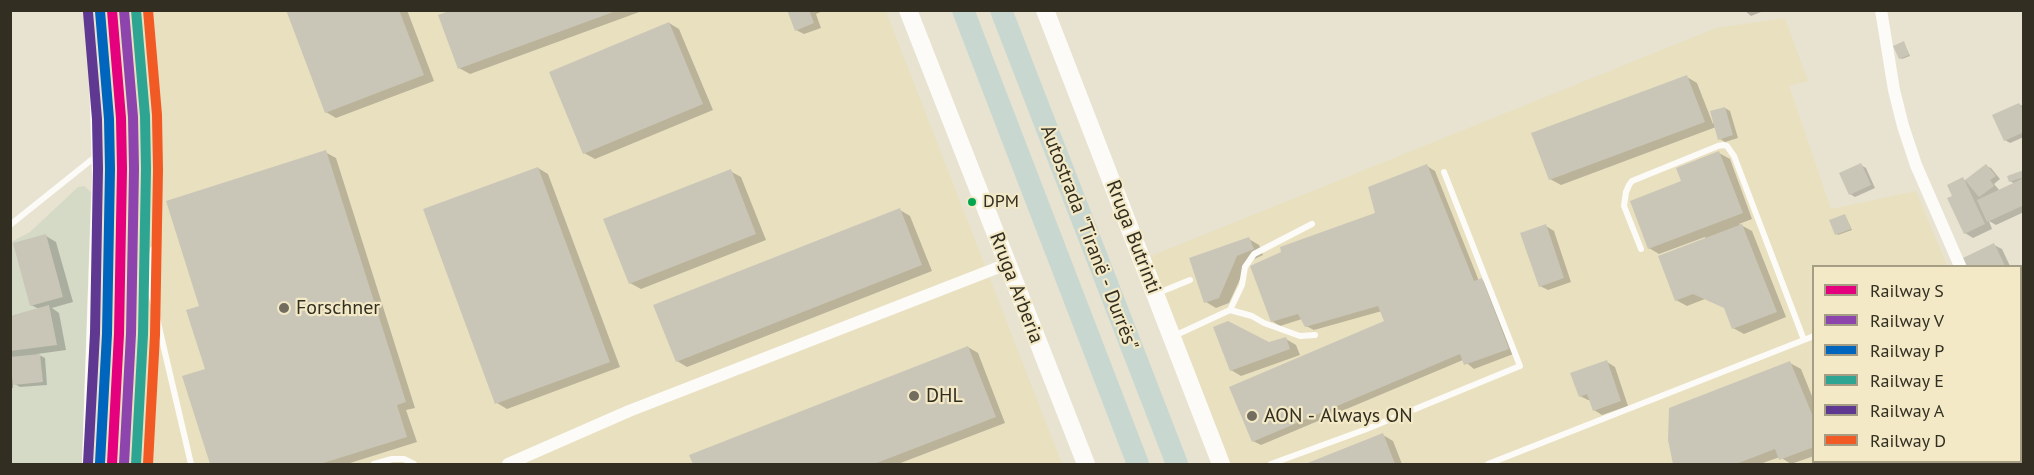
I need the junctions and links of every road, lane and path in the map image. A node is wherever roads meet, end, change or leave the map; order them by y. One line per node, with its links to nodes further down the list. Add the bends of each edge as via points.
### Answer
1 (90, 10): 7 (lane)
2 (908, 10): 13 (main road, Rruga Arberia)
3 (963, 10): 28 (highway, Autostrada "Tiranë - Durrës")
4 (1001, 10): 29 (highway, Autostrada "Tiranë - Durrës")
5 (1045, 10): 16 (main road, Rruga Butrinti)
6 (1881, 10): 14 (street, via 1903,126)
7 (94, 157): 10 (lane); 22 (lane)
8 (1444, 172): 31 (lane, via 1520,366)
9 (1312, 224): 17 (lane, via 1254,254 1245,267 1242,285)
10 (10, 225)
11 (153, 249): 23 (lane, via 148,280)
12 (1641, 249): 21 (lane, via 1624,206 1632,181 1718,146 1727,146)
13 (1007, 264): 26 (street, via 629,411); 27 (main road, Rruga Arberia)
14 (1959, 265)
15 (1190, 280): 16 (lane)
16 (1155, 294): 20 (main road, Rruga Butrinti)
17 (1230, 310): 18 (lane, via 1300,336); 20 (lane)
18 (1315, 335)
19 (1812, 337): 21 (lane)
20 (1171, 338): 30 (main road, Rruga Butrinti)
21 (1804, 340): 32 (lane)
22 (85, 465)
23 (191, 465)
24 (374, 465): 25 (lane, via 404,459)
25 (414, 465)
26 (508, 465)
27 (1086, 465)
28 (1138, 465)
29 (1177, 465)
30 (1221, 465)
31 (1271, 465)
32 (1488, 465)

